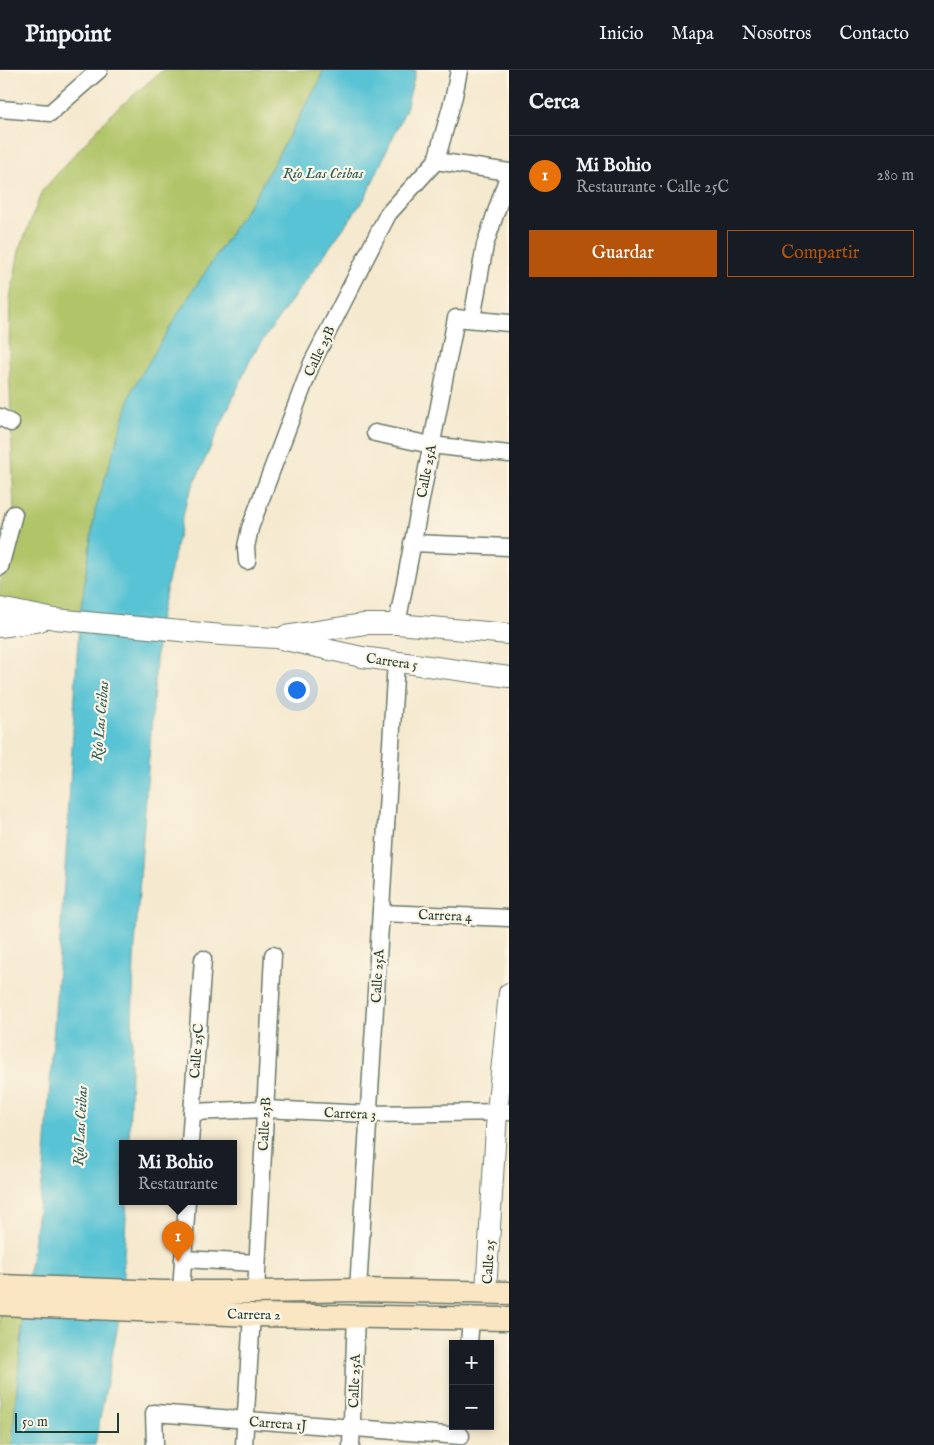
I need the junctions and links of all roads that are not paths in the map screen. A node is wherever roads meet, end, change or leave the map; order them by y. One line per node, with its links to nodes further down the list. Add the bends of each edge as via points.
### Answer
1 (99, 70): 3 (street, via 50,113)
2 (460, 70): 4 (street)
3 (0, 109)
4 (436, 161): 5 (street); 14 (street, Calle 25B, via 388,214 312,363 250,528)
5 (509, 172): 6 (street, via 485,246)
6 (472, 319): 7 (street); 9 (street, Calle 25A, via 456,318)
7 (509, 323)
8 (375, 433): 9 (street)
9 (431, 445): 10 (street); 12 (street, Calle 25A)
10 (509, 454)
11 (14, 514): 15 (street)
12 (412, 543): 13 (street); 19 (street, Calle 25A)
13 (509, 547)
14 (247, 561)
15 (0, 567)
16 (0, 608): 17 (street, Carrera 5)
17 (55, 619): 20 (street, Carrera 5); 22 (street, Carrera 5)
18 (364, 624): 19 (street, Carrera 5); 22 (street, Carrera 5); 23 (street, via 355,630 351,640 354,650)
19 (397, 624): 21 (street, Carrera 5)
20 (0, 627)
21 (509, 634)
22 (276, 638): 23 (street, Carrera 5)
23 (362, 657): 24 (street, Carrera 5)
24 (396, 661): 25 (street, Carrera 5); 26 (street, Calle 25A)
25 (509, 677)
26 (381, 912): 27 (street, Carrera 4); 34 (street, Calle 25A)
27 (509, 918)
28 (273, 955): 31 (street, Calle 25B)
29 (203, 959): 32 (street, Calle 25C)
30 (509, 993): 33 (street, Calle 25)
31 (265, 1109): 32 (street, Carrera 3); 34 (street, Carrera 3); 38 (street, Calle 25B)
32 (192, 1112): 35 (street, Calle 25C)
33 (503, 1112): 34 (street, Carrera 3); 42 (street, Calle 25)
34 (368, 1114): 40 (street, Calle 25A)
35 (190, 1140)
36 (187, 1205): 37 (street)
37 (183, 1259): 38 (street); 44 (street)
38 (257, 1263): 41 (street, Calle 25B)
39 (0, 1286): 44 (main road, Carrera 2)
40 (358, 1290): 41 (main road, Carrera 2); 42 (main road, Carrera 2)
41 (256, 1292): 44 (main road, Carrera 2)
42 (486, 1292): 43 (main road, Carrera 2)
43 (509, 1292)
44 (169, 1298): 45 (main road, Carrera 2); 46 (main road, Carrera 2)
45 (0, 1304)
46 (252, 1315): 47 (main road, Carrera 2); 51 (street)
47 (356, 1316): 48 (main road, Carrera 2); 52 (street, Calle 25A)
48 (471, 1318): 49 (main road, Carrera 2); 50 (street)
49 (509, 1319)
50 (469, 1340)
51 (245, 1420): 52 (street, Carrera 1J); 54 (street, Carrera 1J, via 154,1413); 55 (street)
52 (352, 1428): 53 (street, Carrera 1J); 56 (street, Calle 25A)
53 (461, 1436)
54 (155, 1445)
55 (244, 1445)
56 (351, 1445)

